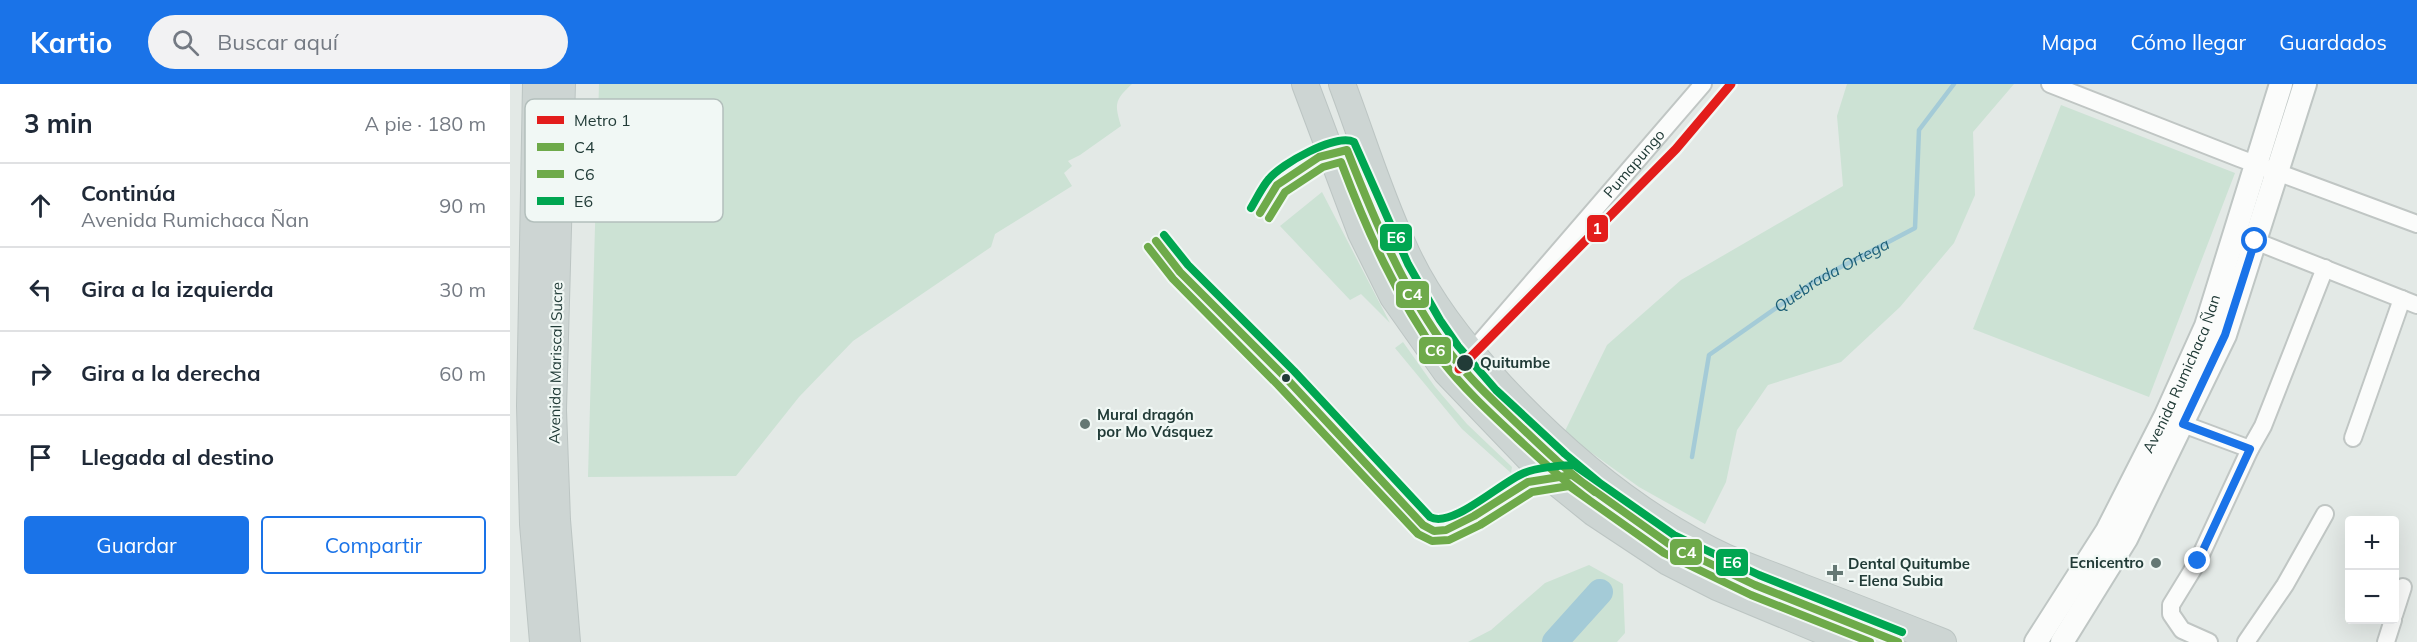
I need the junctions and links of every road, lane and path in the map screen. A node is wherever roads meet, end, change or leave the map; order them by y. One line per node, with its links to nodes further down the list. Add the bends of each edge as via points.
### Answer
1 (536, 84): 9 (main road, Avenida Mariscal Sucre)
2 (562, 84): 10 (main road, Avenida Mariscal Sucre)
3 (1305, 84): 29 (main road, via 1361,233 1393,297 1446,372 1537,467 1594,513 1668,561)
4 (1342, 84): 19 (main road, via 1403,246 1447,321)
5 (1703, 84): 19 (street, Pumapungo)
6 (2050, 84): 11 (street)
7 (2281, 84): 11 (main road, Avenida Rumichaca Ñan)
8 (2305, 84): 12 (main road, Avenida Rumichaca Ñan)
9 (536, 99)
10 (562, 99)
11 (2256, 165): 12 (street); 20 (main road, Avenida Rumichaca Ñan)
12 (2278, 173): 13 (street); 16 (main road, Avenida Rumichaca Ñan)
13 (2410, 218)
14 (533, 222): 27 (main road, Avenida Mariscal Sucre, via 530,406 533,524)
15 (558, 222): 28 (main road, Avenida Mariscal Sucre, via 553,410)
16 (2255, 241): 17 (street); 20 (main road, Avenida Rumichaca Ñan, via 2225,335)
17 (2325, 268): 18 (street); 22 (street, via 2263,426)
18 (2409, 302): 21 (street)
19 (1471, 353): 30 (main road, via 1561,447 1614,490 1684,535 1727,557)
20 (2174, 421): 22 (street); 31 (main road, Avenida Rumichaca Ñan); 32 (main road, Avenida Rumichaca Ñan, via 2126,539)
21 (2353, 438)
22 (2250, 449): 33 (street, via 2198,561 2170,605 2182,630)
23 (2325, 514): 34 (street, via 2285,585)
24 (2403, 588): 25 (street)
25 (2399, 600)
26 (2392, 624): 35 (street)
27 (543, 642)
28 (567, 642)
29 (1849, 642)
30 (1943, 642)
31 (2036, 642)
32 (2062, 642)
33 (2209, 642)
34 (2246, 642)
35 (2386, 642)

